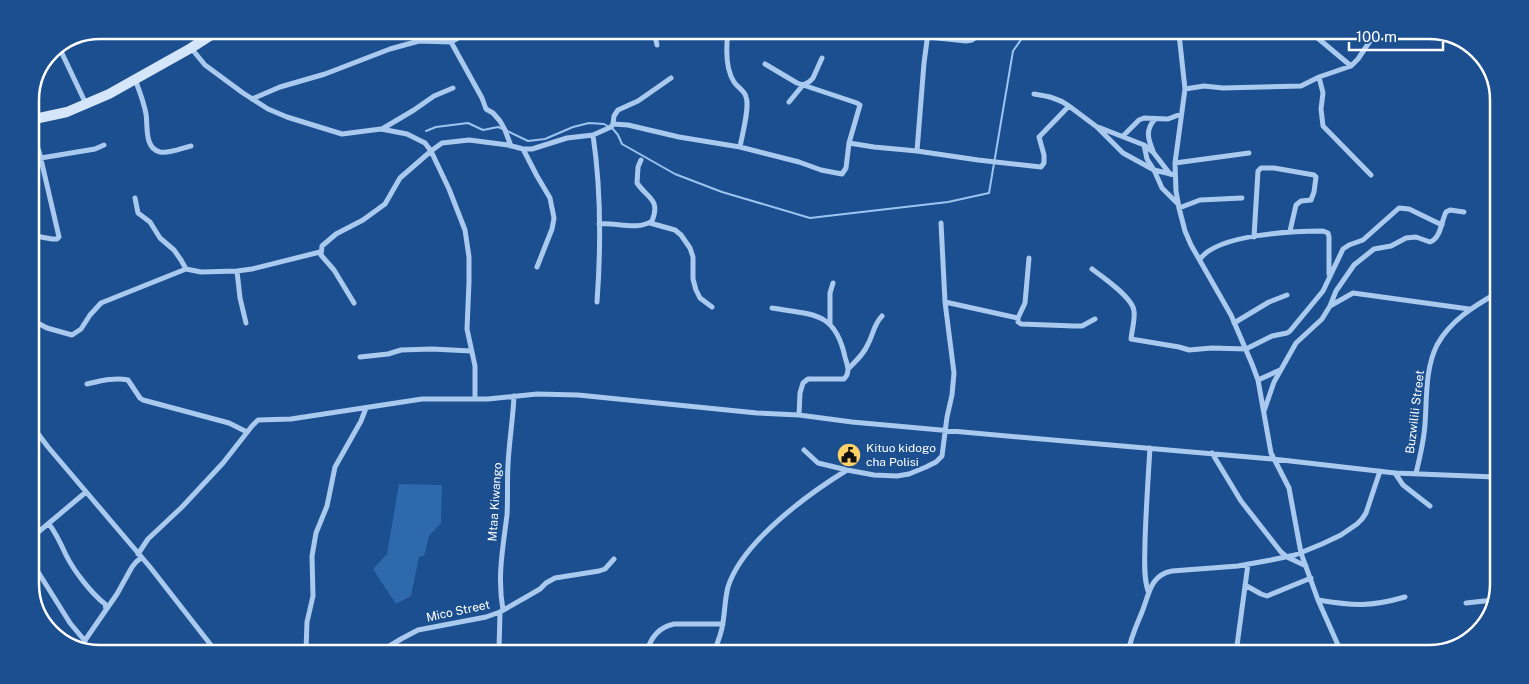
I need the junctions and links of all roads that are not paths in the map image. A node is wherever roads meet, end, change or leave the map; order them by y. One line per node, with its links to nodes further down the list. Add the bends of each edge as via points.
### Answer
1 (205, 39): 14 (street)
2 (457, 39): 12 (street)
3 (656, 39): 13 (street)
4 (728, 39): 45 (street, via 730,75 747,99)
5 (927, 39): 48 (street)
6 (953, 39): 7 (street)
7 (973, 39)
8 (1179, 39): 24 (street)
9 (1319, 39): 18 (street)
10 (1371, 39): 18 (street)
11 (419, 41): 12 (street); 26 (street)
12 (451, 42): 44 (street, via 486,109 500,121)
13 (657, 45)
14 (191, 48): 21 (street); 26 (street, via 205,65)
15 (61, 52): 28 (street)
16 (822, 58): 22 (street, via 813,78)
17 (765, 64): 22 (street)
18 (1351, 66): 19 (street)
19 (1319, 77): 24 (street, via 1301,86 1290,87 1204,86); 57 (street, via 1323,94 1323,126)
20 (671, 78): 33 (street, via 638,101 618,110)
21 (135, 79): 28 (street); 43 (street, via 146,113 151,146 165,152)
22 (803, 85): 27 (street); 40 (street, via 860,105)
23 (453, 88): 35 (street, via 434,96)
24 (1185, 89): 30 (street)
25 (1034, 94): 29 (street, via 1054,98)
26 (252, 99): 35 (street, via 287,117 331,132 349,134)
27 (789, 102)
28 (86, 104): 31 (street)
29 (1069, 106): 34 (street); 48 (street, via 1041,133 1044,163 1040,166)
30 (1181, 114): 32 (street); 54 (street)
31 (39, 119)
32 (1156, 119): 38 (street, via 1139,120); 50 (street, via 1148,131)
33 (614, 124): 37 (street); 45 (street)
34 (1097, 127): 36 (street); 39 (street)
35 (381, 130): 47 (street, via 416,137)
36 (1116, 133): 38 (street); 39 (street)
37 (593, 135): 46 (street); 64 (street)
38 (1123, 136): 42 (street)
39 (1110, 140): 55 (street, via 1123,153)
40 (849, 143): 45 (street, via 846,168 842,174); 48 (street)
41 (104, 145): 52 (street)
42 (1144, 145): 50 (street); 55 (street)
43 (191, 146)
44 (511, 146): 46 (street); 47 (street, via 458,141 442,143)
45 (740, 147)
46 (523, 149): 72 (street, via 550,198 554,218)
47 (431, 150): 69 (street, via 400,178 385,204 328,239); 95 (street, via 466,230 467,329)
48 (917, 151)
49 (39, 152): 52 (street)
50 (1153, 152): 56 (street)
51 (1249, 153): 54 (street)
52 (40, 156): 67 (street, via 59,237)
53 (641, 160): 62 (street, via 637,184 654,203)
54 (1175, 163): 56 (street)
55 (1154, 170): 56 (street); 60 (street, via 1165,192)
56 (1172, 175): 60 (street)
57 (1371, 175)
58 (135, 198): 73 (street, via 138,213 174,250)
59 (1242, 198): 60 (street, via 1200,200)
60 (1178, 206): 71 (street, via 1185,231)
61 (1464, 212): 65 (street, via 1448,210)
62 (650, 223): 64 (street, via 636,226); 84 (street, via 681,235 690,248 696,290 700,298)
63 (941, 223): 81 (street)
64 (599, 224): 80 (street)
65 (1442, 225): 76 (street, via 1410,209 1399,208 1363,240 1344,249); 83 (street, via 1432,242 1411,237 1370,252 1350,269)
66 (1290, 232): 68 (street); 68 (street, via 1296,205 1311,200 1316,177 1261,168 1258,171); 76 (street, via 1328,233)
67 (39, 237)
68 (1254, 237): 71 (street, via 1216,247)
69 (320, 252): 75 (street); 82 (street)
70 (1029, 258): 88 (street, via 1025,303)
71 (1200, 259): 92 (street)
72 (537, 267)
73 (186, 269): 75 (street); 93 (street, via 101,303 81,329 72,335)
74 (1092, 269): 94 (street, via 1132,305 1132,339 1189,350)
75 (237, 271): 90 (street)
76 (1329, 277): 94 (street, via 1319,297 1289,332 1272,336)
77 (832, 283): 91 (street)
78 (1286, 295): 92 (street)
79 (1490, 297): 86 (street, Buzwilili Street)
80 (597, 302)
81 (945, 302): 88 (street); 106 (street, via 954,373)
82 (354, 303)
83 (1330, 306): 86 (street, via 1352,293); 98 (street, via 1322,319 1296,343)
84 (712, 307)
85 (772, 308): 91 (street, via 816,316)
86 (1469, 309): 116 (street, Buzwilili Street, via 1444,334 1434,351)
87 (882, 316): 97 (street, via 864,353)
88 (1018, 318): 89 (street, via 1020,324 1074,326 1082,326)
89 (1095, 319)
90 (246, 323)
91 (830, 323): 97 (street, via 839,337)
92 (1234, 323): 94 (street)
93 (39, 324)
94 (1246, 349): 99 (street)
95 (471, 351): 96 (street, via 401,350); 102 (street, via 475,366)
96 (360, 357)
97 (848, 369): 105 (street, via 844,379 805,380 801,386)
98 (1280, 370): 99 (street); 104 (street)
99 (1258, 380): 104 (street)
100 (87, 384): 107 (street, via 120,378 128,380 143,400 229,423)
101 (514, 396): 102 (street); 105 (street, via 578,396); 137 (street, Mtaa Kiwango, via 507,513 502,542)
102 (475, 399): 103 (street, via 422,399)
103 (366, 408): 107 (street, via 260,420); 141 (street, via 335,466 327,506 316,533 312,556 313,596)
104 (1264, 412): 112 (street)
105 (799, 415): 106 (street)
106 (945, 430): 109 (street); 113 (street, via 942,456 909,474 874,475)
107 (247, 432): 123 (street, via 182,507 148,538)
108 (39, 436): 118 (street)
109 (1150, 448): 111 (street); 131 (street, via 1145,561)
110 (804, 450): 113 (street, via 818,463)
111 (1212, 453): 112 (street); 124 (street, via 1250,513)
112 (1273, 458): 114 (street); 122 (street, via 1289,488)
113 (847, 470): 138 (street, via 787,513 752,548 735,570 728,588)
114 (1380, 470): 115 (street); 122 (street, via 1362,519 1341,535)
115 (1395, 473): 116 (street); 119 (street, via 1403,485)
116 (1416, 473): 117 (street)
117 (1490, 477)
118 (86, 492): 120 (street); 123 (street)
119 (1430, 506)
120 (49, 524): 121 (street); 136 (street, via 70,563)
121 (39, 532)
122 (1301, 553): 124 (street); 127 (street)
123 (140, 556): 136 (street); 140 (street)
124 (1287, 557): 126 (street); 127 (street)
125 (614, 558): 137 (street, Mico Street, via 599,571 555,578)
126 (1248, 564): 130 (street); 131 (street, via 1168,572 1156,579)
127 (1306, 566): 129 (street)
128 (39, 573): 139 (street)
129 (1311, 578): 130 (street, via 1267,596); 133 (street)
130 (1244, 584): 147 (street)
131 (1148, 590): 146 (street)
132 (1405, 597): 133 (street, via 1370,605)
133 (1318, 600): 148 (street)
134 (1488, 601): 135 (street)
135 (1466, 603)
136 (106, 609): 139 (street)
137 (502, 611): 142 (street, Mico Street, via 418,630); 143 (street, Mtaa Kiwango)
138 (723, 624): 144 (street, via 667,626 659,631); 145 (street)
139 (85, 641)
140 (211, 645)
141 (306, 645)
142 (390, 645)
143 (499, 645)
144 (650, 645)
145 (716, 645)
146 (1130, 645)
147 (1237, 645)
148 (1338, 645)

